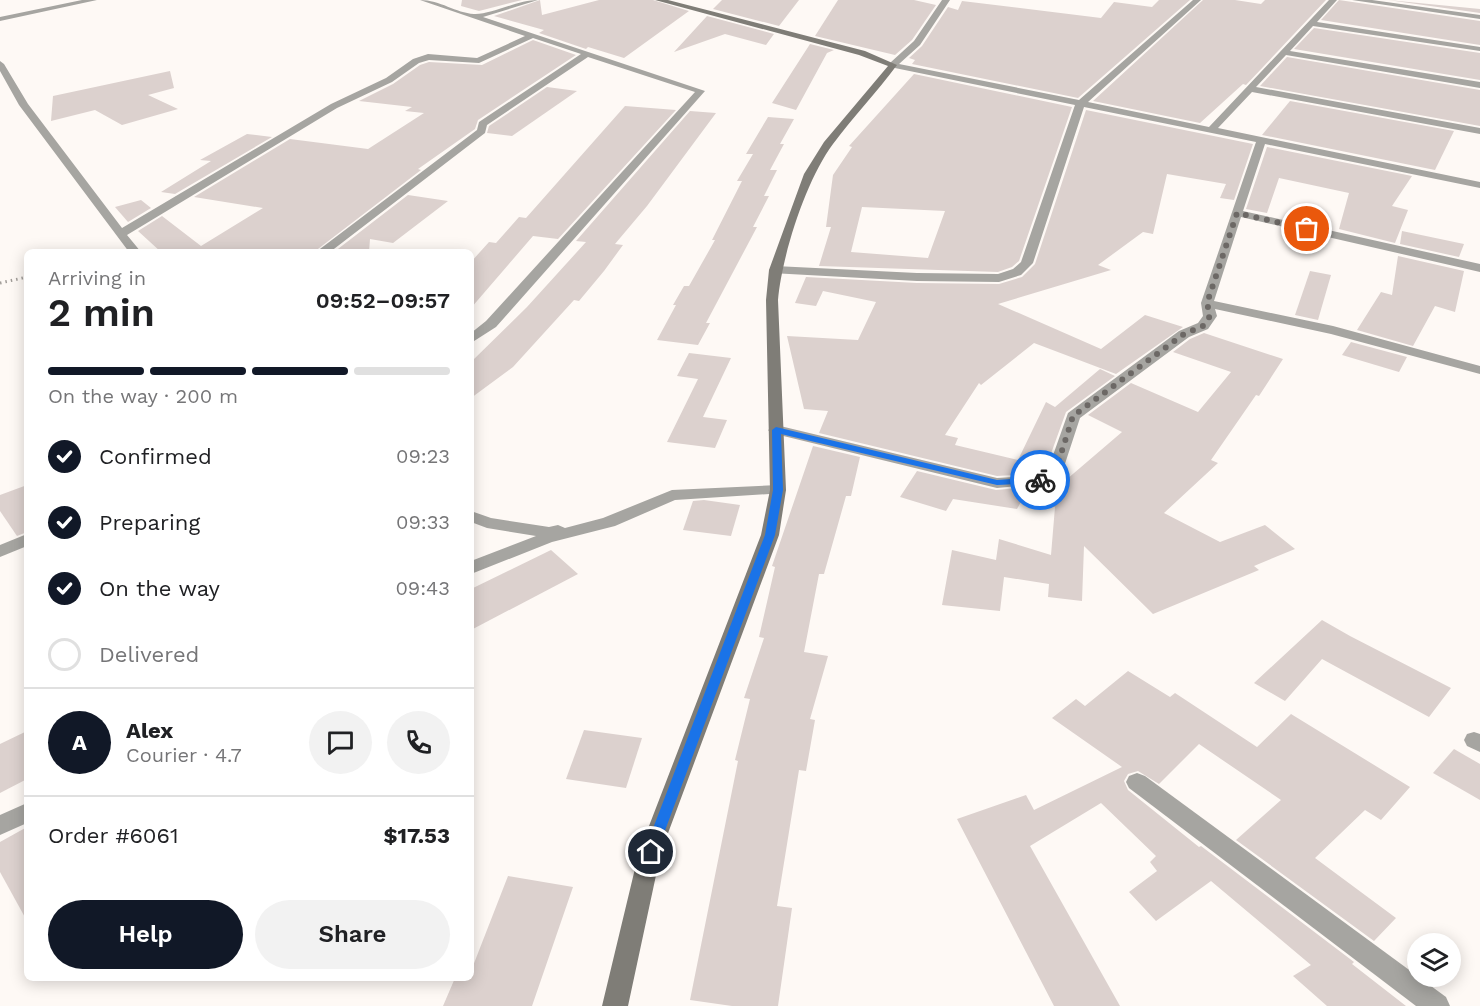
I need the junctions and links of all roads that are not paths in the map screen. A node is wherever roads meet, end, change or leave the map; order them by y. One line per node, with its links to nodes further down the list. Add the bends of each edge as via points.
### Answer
1 (93, 0): 12 (street)
2 (424, 0): 10 (street)
3 (534, 0): 10 (street)
4 (659, 0): 19 (main road, via 862,53)
5 (933, 0): 9 (street)
6 (1197, 0): 22 (street)
7 (1333, 0): 13 (street)
8 (1361, 0): 11 (street)
9 (945, 1): 19 (street, via 917,43)
10 (477, 15): 14 (street)
11 (1480, 17)
12 (0, 19)
13 (1310, 23): 15 (street); 16 (street)
14 (535, 35): 17 (street); 28 (street, via 479,60 428,57 416,61)
15 (1480, 49)
16 (1284, 52): 20 (street); 21 (street)
17 (588, 53): 30 (street, via 482,124 482,131); 34 (street, via 701,91 491,324)
18 (0, 64): 28 (street, via 24,105)
19 (893, 65): 22 (street); 32 (main road, via 828,144 809,174)
20 (1480, 85)
21 (1252, 88): 23 (street); 24 (street)
22 (1080, 104): 23 (street); 32 (street, via 1027,263 1017,272 999,278 940,278)
23 (1211, 130): 25 (street)
24 (1480, 131)
25 (1261, 141): 26 (street); 27 (street)
26 (1480, 185)
27 (1237, 213): 31 (street); 33 (street)
28 (120, 234): 29 (street)
29 (132, 249)
30 (326, 249)
31 (1480, 268)
32 (775, 270): 36 (main road, via 772,300)
33 (1207, 303): 35 (street, via 1333,330); 36 (street, via 1210,316 1203,326 1184,334 1073,416 1053,479 997,483)
34 (474, 337)
35 (1480, 370)
36 (776, 430): 37 (main road)
37 (778, 490): 39 (street, via 672,495); 46 (main road, via 770,535 651,852)
38 (474, 517): 39 (street, via 487,523 549,532)
39 (609, 522): 42 (street, via 546,538)
40 (24, 541): 41 (street)
41 (0, 551)
42 (474, 567)
43 (1137, 782): 47 (street)
44 (24, 814): 45 (street)
45 (0, 826)
46 (615, 1006)
47 (1437, 1006)

